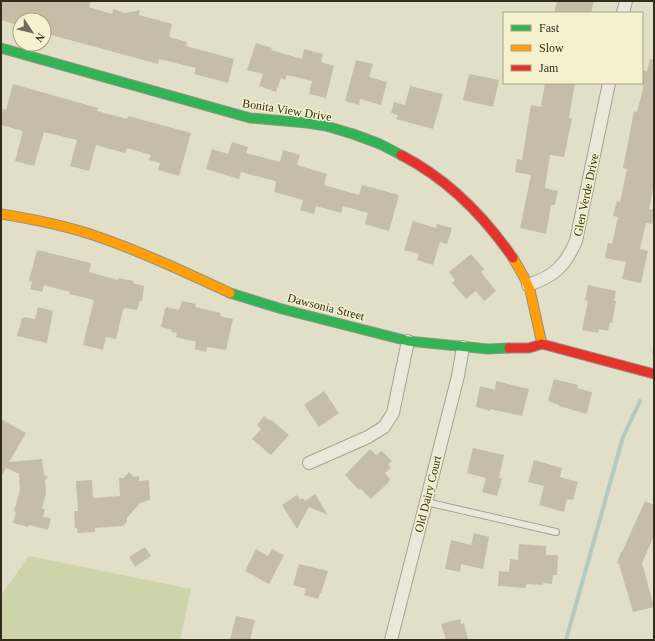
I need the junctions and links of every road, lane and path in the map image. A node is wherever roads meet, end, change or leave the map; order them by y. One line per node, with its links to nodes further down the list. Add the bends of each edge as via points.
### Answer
1 (626, 1): 2 (street)
2 (623, 12)
3 (1, 48): 6 (street, Bonita View Drive, via 250,118 314,124 375,143 419,166 462,199 504,245)
4 (609, 84): 6 (street, Glen Verde Drive, via 576,241 570,256 558,270)
5 (1, 214): 7 (street, Dawsonia Street, via 93,235 147,255 230,293)
6 (528, 285): 8 (street, Bonita View Drive)
7 (408, 341): 9 (street, Dawsonia Street); 11 (street, via 393,413 384,427 368,437)
8 (542, 344): 9 (street, Dawsonia Street, via 529,348 488,349); 10 (street, Dawsonia Street)
9 (463, 346): 12 (street, Old Dairy Court, via 458,376)
10 (654, 374)
11 (309, 463)
12 (426, 502): 13 (lane); 14 (street, Old Dairy Court)
13 (556, 532)
14 (391, 640)

